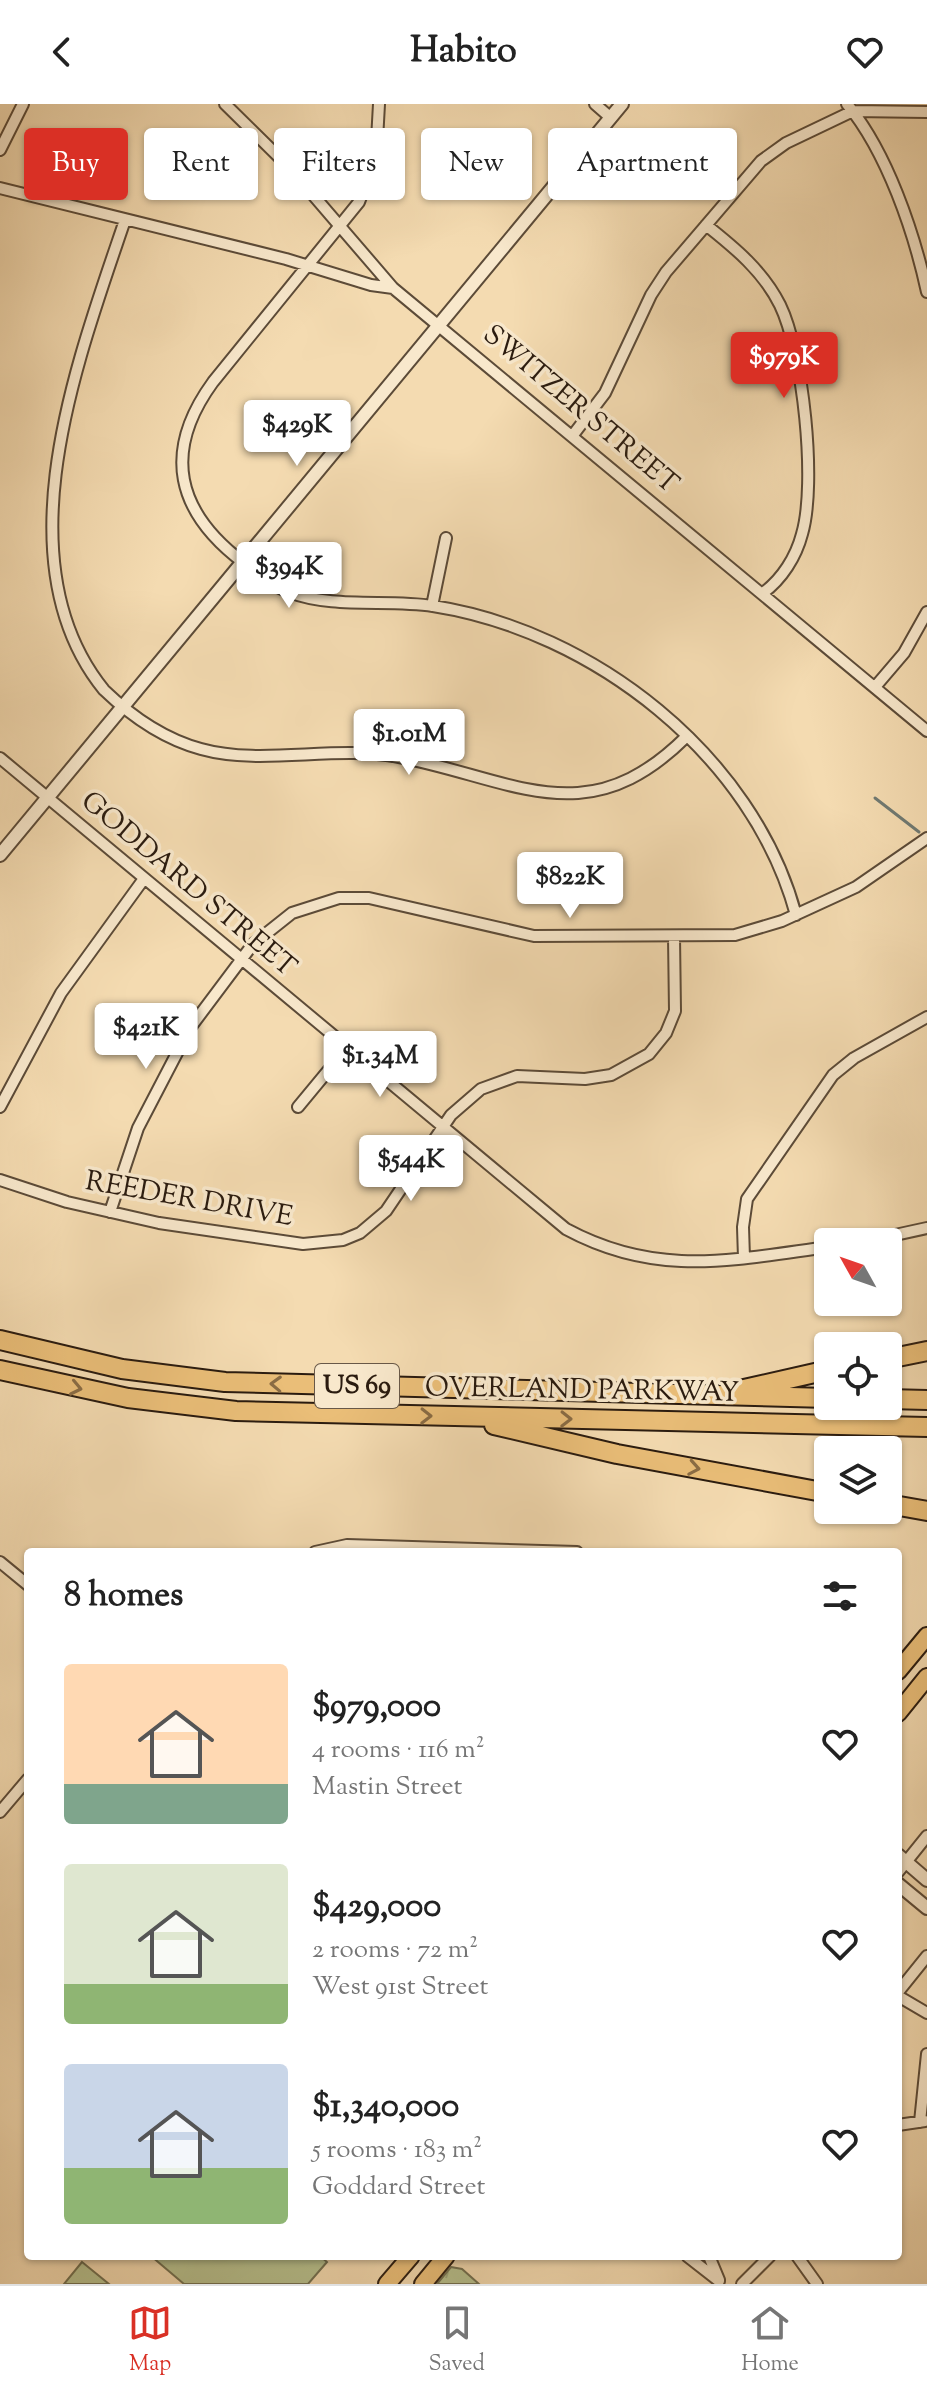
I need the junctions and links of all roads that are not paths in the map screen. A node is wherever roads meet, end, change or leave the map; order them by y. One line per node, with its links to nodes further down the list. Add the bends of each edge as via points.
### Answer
1 (23, 104): 9 (street)
2 (225, 104): 13 (street, SWITZER STREET)
3 (379, 104): 13 (street, via 376,158 359,202)
4 (595, 104): 8 (street)
5 (622, 104): 8 (street)
6 (850, 108): 7 (street); 12 (street, via 761,161); 16 (street, via 893,186)
7 (927, 112)
8 (611, 118): 17 (street)
9 (0, 150)
10 (0, 188): 11 (street)
11 (125, 220): 14 (street); 19 (street, via 58,405 44,470)
12 (706, 225): 18 (street, via 651,295 605,393); 22 (street, via 768,285 795,347 807,510 795,553 777,582)
13 (341, 227): 14 (street); 15 (street, SWITZER STREET)
14 (309, 266): 15 (street); 21 (street, via 196,405 184,436 182,472 192,508 213,538)
15 (393, 288): 17 (street, SWITZER STREET)
16 (927, 292)
17 (439, 325): 18 (street, SWITZER STREET); 21 (street)
18 (573, 435): 22 (street, SWITZER STREET)
19 (40, 530)
20 (446, 538): 23 (street)
21 (243, 562): 23 (street, via 271,583 311,598); 27 (street)
22 (763, 593): 26 (street, SWITZER STREET)
23 (432, 606): 29 (street, via 492,620 579,657 647,701)
24 (927, 612): 26 (street, via 904,653)
25 (55, 621): 27 (street, via 91,678)
26 (875, 687): 28 (street, SWITZER STREET)
27 (123, 707): 29 (street, via 179,741 216,753 393,756 552,795 616,786 652,767); 31 (street)
28 (927, 731)
29 (686, 737): 35 (street, via 747,812)
30 (0, 758): 31 (street, GODDARD STREET)
31 (47, 798): 33 (street); 34 (street, GODDARD STREET)
32 (927, 838): 35 (street, via 865,882)
33 (0, 855)
34 (143, 880): 37 (street, GODDARD STREET); 40 (street, via 61,993)
35 (796, 915): 36 (street, via 735,935)
36 (674, 937): 37 (street, via 534,936 349,898 292,913); 42 (street, REEDER DRIVE, via 675,1011 649,1054 624,1071 600,1077 534,1074 499,1081 472,1095)
37 (240, 960): 39 (street, GODDARD STREET); 44 (street, via 190,1028 156,1089)
38 (927, 1017): 48 (street, via 833,1075 747,1199)
39 (346, 1049): 41 (street); 42 (street, GODDARD STREET)
40 (0, 1107)
41 (298, 1107)
42 (442, 1128): 44 (street, REEDER DRIVE, via 386,1211 360,1233 334,1242 303,1244); 48 (street, GODDARD STREET, via 548,1216 594,1245 667,1263)
43 (0, 1180): 44 (street, REEDER DRIVE)
44 (110, 1212)
45 (927, 1228): 46 (street)
46 (902, 1233)
47 (814, 1249): 48 (street, GODDARD STREET)
48 (744, 1258)
49 (0, 1340): 54 (highway, OVERLAND PARKWAY / US 69, one-way to 49, via 225,1382 122,1369)
50 (927, 1351): 51 (highway)
51 (902, 1356)
52 (0, 1370): 58 (highway, OVERLAND PARKWAY / US 69, one-way to 58, via 86,1390 236,1411)
53 (814, 1373): 54 (highway)
54 (717, 1395): 55 (highway, OVERLAND PARKWAY / US 69)
55 (814, 1398)
56 (902, 1399): 57 (highway)
57 (927, 1400)
58 (460, 1416): 59 (highway, OVERLAND PARKWAY / US 69, one-way to 59); 60 (highway, one-way to 60, via 617,1454)
59 (927, 1427)
60 (814, 1490)
61 (902, 1507): 62 (highway)
62 (927, 1511)
63 (333, 1548): 64 (street)
64 (446, 1548)
65 (0, 1562): 66 (street)
66 (24, 1582)
67 (927, 1636): 68 (main road)
68 (902, 1662)
69 (927, 1677): 70 (main road)
70 (902, 1708)
71 (24, 1784): 72 (street)
72 (0, 1812)
73 (927, 1836): 74 (street)
74 (902, 1862)
75 (902, 1864): 76 (street)
76 (927, 1880)
77 (902, 1887): 78 (street)
78 (927, 1908)
79 (927, 1956): 80 (street)
80 (902, 1989)
81 (902, 1997): 82 (street)
82 (927, 2013)
83 (927, 2054): 84 (street)
84 (924, 2121): 85 (street)
85 (902, 2124)
86 (408, 2260): 93 (main road)
87 (443, 2260): 94 (main road)
88 (692, 2260): 92 (street)
89 (711, 2260): 92 (street)
90 (764, 2260): 95 (street)
91 (800, 2260): 96 (street)
92 (721, 2282)
93 (387, 2284)
94 (423, 2284)
95 (742, 2284)
96 (817, 2284)

